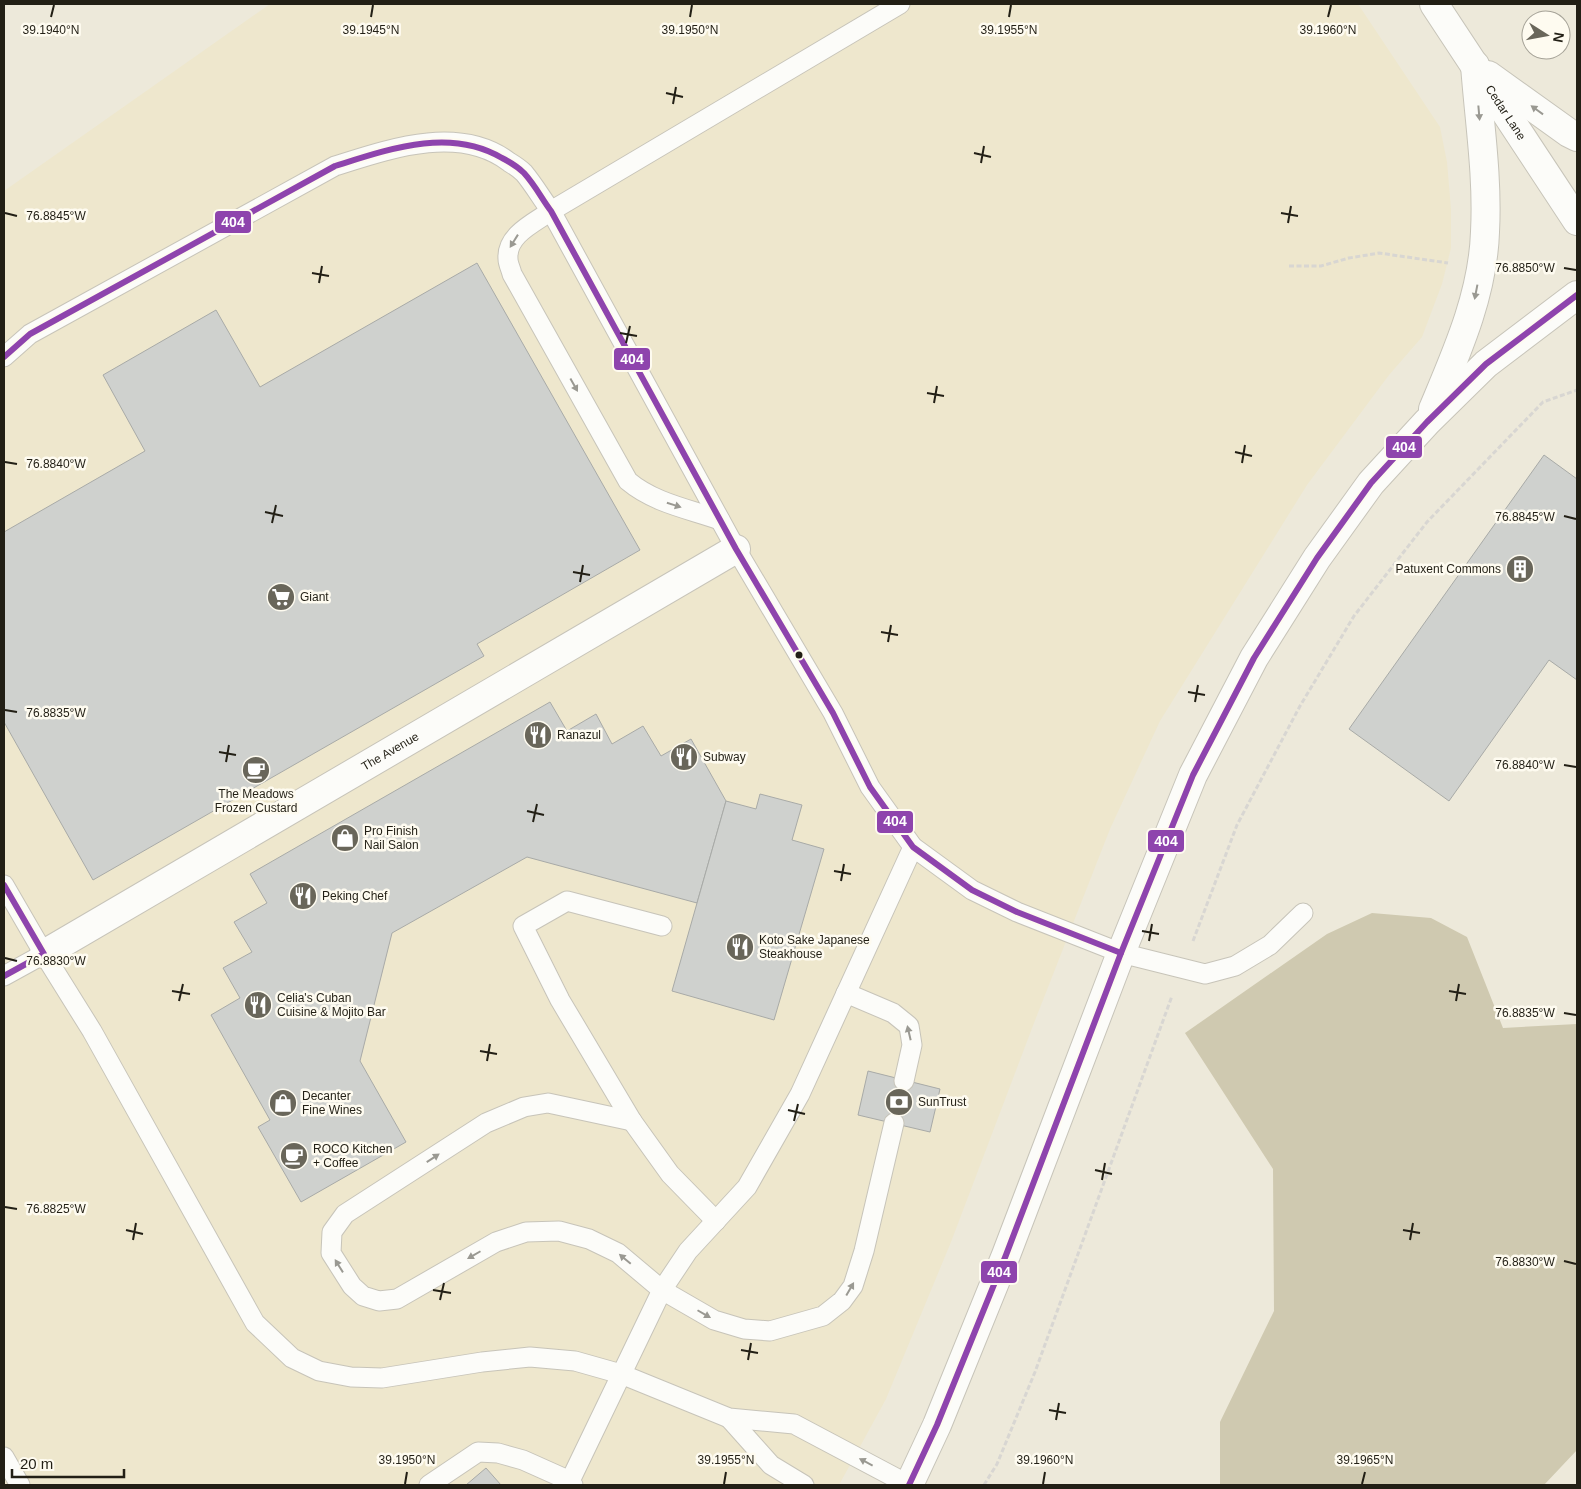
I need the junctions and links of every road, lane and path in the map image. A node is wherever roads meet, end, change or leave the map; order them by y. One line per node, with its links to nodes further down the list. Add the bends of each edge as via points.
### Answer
1 (900, 4): 5 (lane)
2 (1434, 4): 3 (street, Cedar Lane)
3 (1475, 65): 4 (street, one-way to 3); 6 (street, Cedar Lane); 12 (street, one-way to 12, via 1485,184 1484,241 1474,303)
4 (1577, 137)
5 (551, 211): 10 (lane, via 523,172 497,153 468,144 433,142 387,150 335,166 30,334); 13 (lane); 13 (lane, one-way to 13, via 510,244 508,258 512,274 628,482 655,499)
6 (1577, 220)
7 (1454, 264): 8 (path, via 1379,253 1321,266)
8 (1289, 266)
9 (1577, 296): 12 (street, via 1486,364)
10 (4, 357)
11 (1577, 390): 19 (path, via 1543,402 1426,522 1354,616 1300,706 1237,825)
12 (1427, 422): 20 (street, via 1371,483 1254,658 1193,774)
13 (720, 520): 14 (lane)
14 (736, 549): 15 (lane, via 833,713 870,787); 21 (street, The Avenue)
15 (913, 847): 20 (lane, via 972,890 1017,912); 23 (lane)
16 (4, 885): 21 (lane)
17 (1303, 913): 20 (lane, via 1270,945 1235,966 1205,974)
18 (662, 926): 26 (lane, via 566,901 523,926 560,1000)
19 (1191, 946)
20 (1121, 953): 37 (street, via 1006,1255)
21 (44, 954): 22 (lane); 30 (lane, via 92,1032 255,1323 292,1358 319,1370 351,1377 382,1378 530,1357 576,1361)
22 (4, 976)
23 (846, 993): 25 (lane, one-way to 23, via 912,1045 909,1026 893,1013); 28 (lane, via 800,1094 773,1144 747,1187)
24 (1173, 993): 38 (path, via 1036,1372 997,1464)
25 (904, 1080)
26 (632, 1121): 28 (lane, via 670,1174); 29 (lane, one-way to 26, via 618,1253 589,1239 559,1231 526,1232 496,1242 397,1299 379,1301 363,1296 352,1286 332,1253 332,1232 345,1214 486,1123 524,1107 548,1103)
27 (894, 1123): 29 (lane, one-way to 27, via 714,1320 744,1329 770,1331 823,1316 842,1301 853,1286)
28 (716, 1221): 29 (lane, via 688,1251)
29 (662, 1290): 30 (lane)
30 (621, 1374): 31 (lane); 33 (lane)
31 (729, 1418): 36 (lane, via 771,1465); 37 (lane, one-way to 31, via 794,1424)
32 (4, 1457): 34 (lane)
33 (571, 1483): 35 (lane, via 523,1460 498,1453 478,1452)
34 (20, 1485)
35 (429, 1485)
36 (804, 1485)
37 (909, 1485)
38 (984, 1485)

